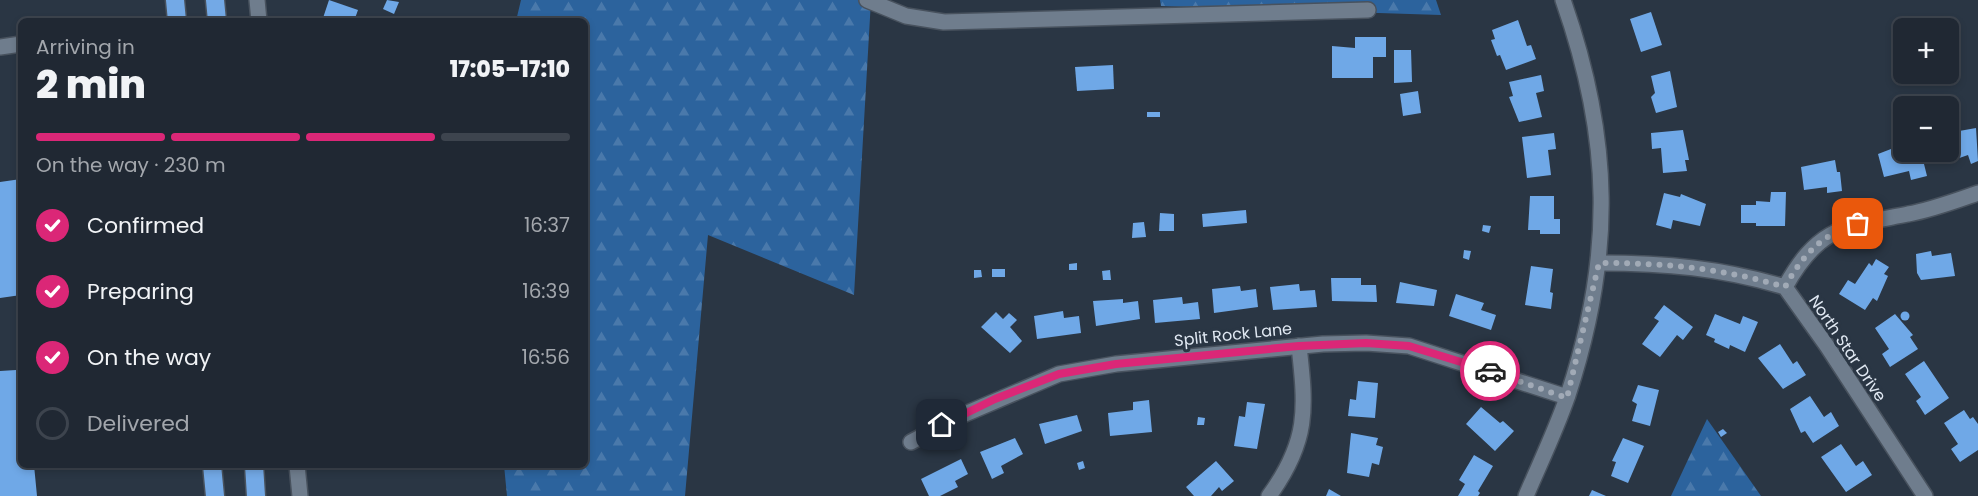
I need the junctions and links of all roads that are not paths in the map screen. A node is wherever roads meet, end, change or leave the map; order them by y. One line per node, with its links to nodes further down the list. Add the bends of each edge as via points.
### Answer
1 (175, 0): 7 (highway)
2 (215, 0): 8 (highway)
3 (257, 0): 9 (street)
4 (867, 0): 6 (street, via 906,16 944,22)
5 (1563, 0): 13 (street, via 1584,64 1597,128 1601,179)
6 (1368, 10)
7 (177, 18)
8 (217, 18)
9 (259, 18)
10 (18, 44): 11 (street)
11 (0, 47)
12 (1978, 193): 14 (street, via 1910,214 1839,229 1823,237 1808,252)
13 (1599, 263): 14 (street, via 1702,267); 16 (street)
14 (1785, 287): 26 (street, North Star Drive)
15 (1299, 346): 16 (street, Split Rock Lane, via 1409,346); 17 (street, Split Rock Lane, via 1116,364 1059,374 957,417); 24 (street, via 1305,403 1300,434 1290,462)
16 (1567, 398): 25 (street)
17 (911, 442)
18 (212, 468): 21 (highway)
19 (254, 468): 22 (highway)
20 (297, 468): 23 (street)
21 (214, 496)
22 (256, 496)
23 (300, 496)
24 (1269, 496)
25 (1526, 496)
26 (1925, 496)

